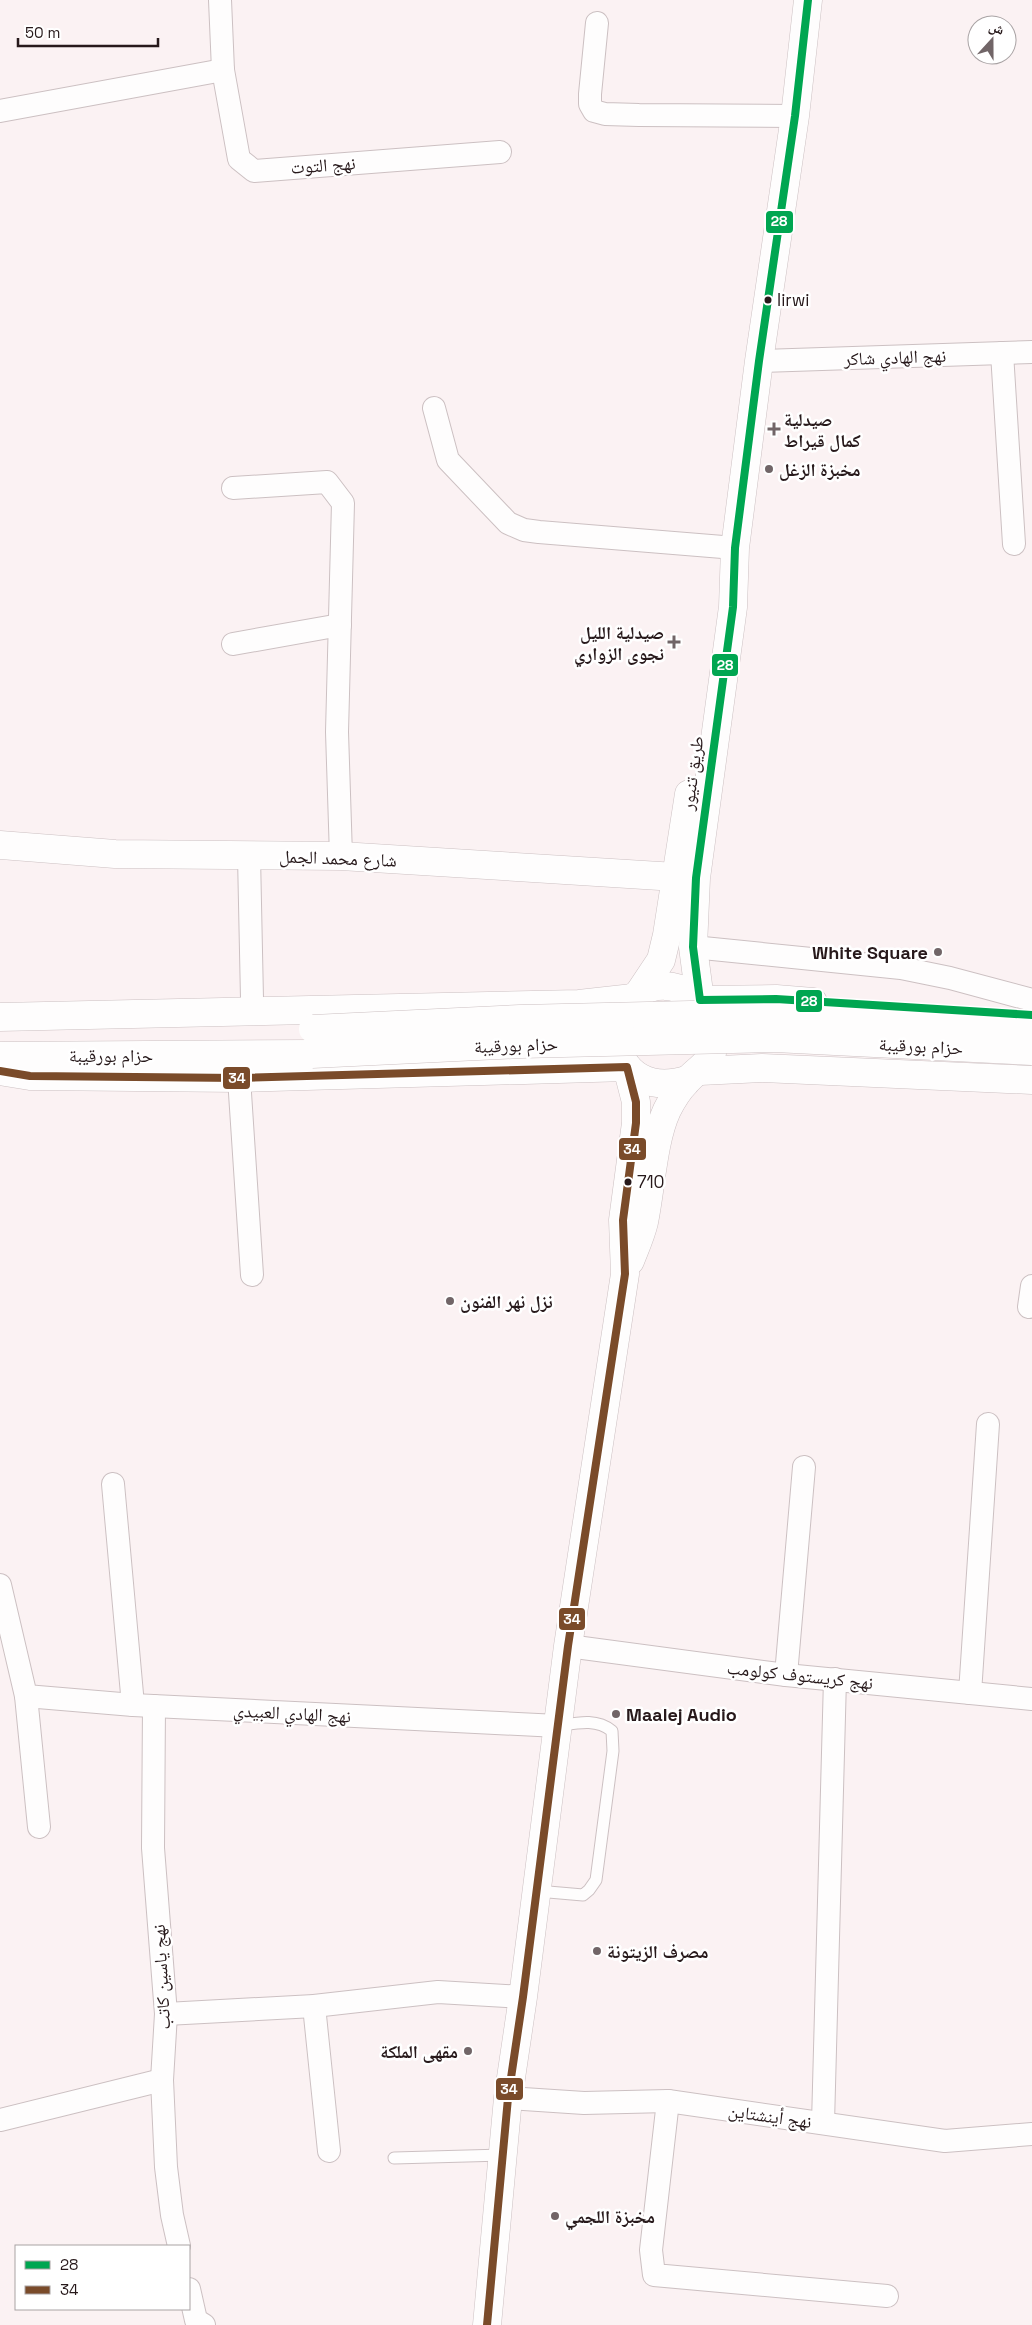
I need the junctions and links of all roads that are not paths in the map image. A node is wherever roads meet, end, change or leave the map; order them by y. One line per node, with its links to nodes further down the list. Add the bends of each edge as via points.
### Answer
1 (220, 0): 4 (street, نهج التوت)
2 (808, 0): 6 (main road, طريق تنيور)
3 (597, 23): 6 (street, via 590,94 594,111 622,115)
4 (223, 70): 5 (street); 7 (street, نهج التوت, via 239,159 254,171)
5 (0, 111)
6 (795, 116): 10 (main road, طريق تنيور)
7 (500, 152)
8 (1032, 352): 9 (street, نهج الهادي شاكر)
9 (1002, 353): 10 (street, نهج الهادي شاكر); 13 (street)
10 (759, 361): 14 (main road, طريق تنيور)
11 (434, 408): 14 (street, via 448,460 508,523 539,532)
12 (233, 488): 15 (street, via 327,482 343,503)
13 (1014, 544)
14 (735, 548): 20 (main road, طريق تنيور, via 715,614); 21 (main road, طريق تنيور, via 733,607 696,878)
15 (340, 624): 16 (street); 19 (street, via 337,732)
16 (233, 644)
17 (0, 845): 18 (main road, شارع محمد الجمل, via 116,854)
18 (249, 856): 19 (main road, شارع محمد الجمل); 23 (street)
19 (340, 856): 20 (main road, شارع محمد الجمل)
20 (676, 877): 22 (main road, طريق تنيور, via 661,960)
21 (693, 947): 24 (main road, طريق تنيور); 25 (street, via 901,968)
22 (636, 996): 24 (main road, via 655,987 672,986); 27 (main road, via 579,1004); 33 (main road, via 626,1004 618,1019 618,1052)
23 (252, 999)
24 (700, 1000): 26 (main road, via 776,999); 35 (main road, via 709,1012 714,1043 710,1058)
25 (1032, 1000)
26 (1032, 1015)
27 (0, 1017)
28 (1032, 1026): 30 (main road, حزام بورقيبة, bridge, via 778,1013 520,1018)
29 (0, 1031): 30 (main road, حزام بورقيبة)
30 (312, 1042): 31 (main road, حزام بورقيبة, bridge, via 521,1044 775,1038); 32 (main road, حزام بورقيبة)
31 (1032, 1051)
32 (0, 1056)
33 (627, 1067): 35 (main road, via 640,1078 656,1084 672,1085); 36 (main road); 39 (main road, via 636,1102 636,1123 623,1220)
34 (0, 1070): 36 (main road, via 30,1076)
35 (694, 1075): 37 (main road, via 762,1068); 39 (main road, via 666,1112 643,1224)
36 (239, 1078): 38 (street)
37 (1032, 1080)
38 (252, 1274)
39 (625, 1274): 45 (main road)
40 (988, 1424): 48 (street)
41 (804, 1467): 46 (street)
42 (113, 1484): 51 (street, نهج ياسين كاتب)
43 (0, 1585): 44 (street)
44 (4, 1620): 49 (street)
45 (568, 1646): 46 (street, نهج كريستوف كولومب); 52 (main road)
46 (786, 1675): 47 (street, نهج كريستوف كولومب)
47 (835, 1679): 48 (street, نهج كريستوف كولومب); 62 (street)
48 (970, 1693): 50 (street, نهج كريستوف كولومب)
49 (26, 1696): 51 (street, نهج الهادي العبيدي); 53 (street)
50 (1032, 1699)
51 (143, 1706): 52 (street, نهج الهادي العبيدي); 57 (street, نهج ياسين كاتب)
52 (558, 1726): 54 (main road); 54 (lane, via 594,1722 612,1732 613,1751 601,1853 596,1880 586,1893 576,1896)
53 (39, 1828)
54 (537, 1891): 55 (main road)
55 (523, 1998): 56 (street, via 438,1992); 59 (main road)
56 (314, 2006): 57 (street); 64 (street)
57 (166, 2014): 58 (street, نهج ياسين كاتب)
58 (162, 2080): 61 (street); 67 (street, نهج ياسين كاتب, via 166,2166)
59 (508, 2098): 60 (street, نهج أينشتاين, via 584,2103); 65 (main road)
60 (668, 2101): 62 (street, نهج أينشتاين); 69 (street, via 651,2250 654,2275)
61 (0, 2120)
62 (823, 2123): 63 (street, نهج أينشتاين, via 945,2141)
63 (1032, 2134)
64 (329, 2151)
65 (503, 2155): 66 (lane); 71 (main road)
66 (394, 2158)
67 (179, 2245)
68 (190, 2293): 70 (street, via 196,2320)
69 (887, 2296)
70 (204, 2325)
71 (487, 2325)

